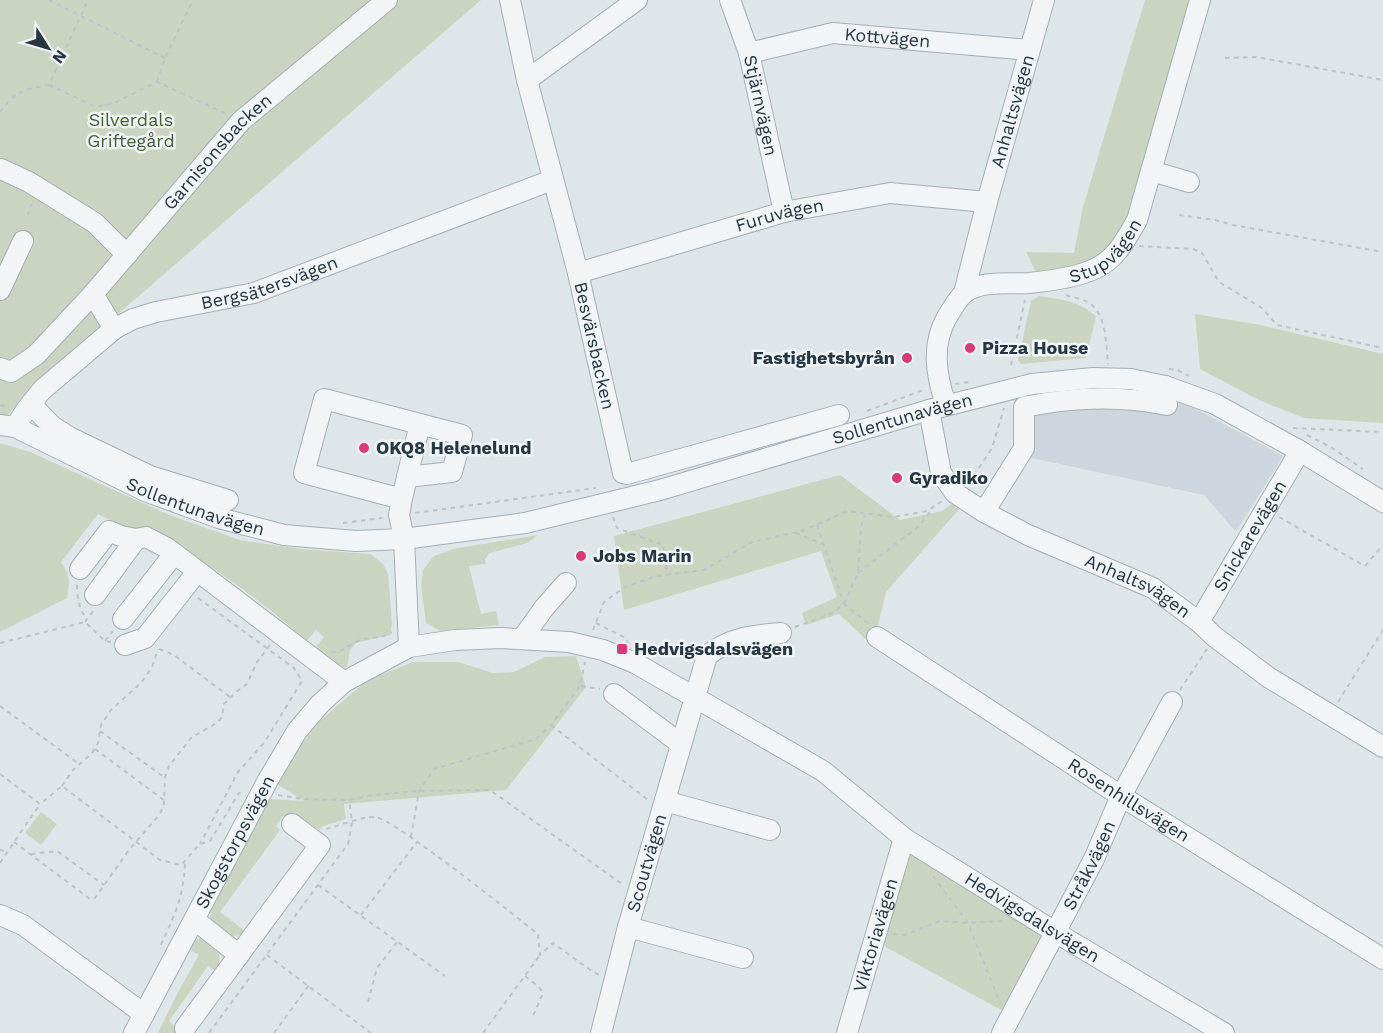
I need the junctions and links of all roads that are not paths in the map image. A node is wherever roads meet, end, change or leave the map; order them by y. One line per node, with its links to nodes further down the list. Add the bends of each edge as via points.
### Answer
1 (387, 0): 17 (street, Garnisonsbacken, via 242,121)
2 (510, 0): 9 (street, Besvärsbacken)
3 (638, 0): 9 (street)
4 (730, 0): 8 (street, Stjärnvägen)
5 (1044, 0): 7 (street, Anhaltsvägen)
6 (1200, 0): 11 (street, Stupvägen)
7 (1029, 50): 8 (street, Kottvägen, via 832,33); 14 (street, Anhaltsvägen)
8 (749, 53): 15 (street, Stjärnvägen)
9 (527, 80): 12 (street, Besvärsbacken)
10 (1, 169): 17 (street, via 95,223)
11 (1151, 171): 13 (street); 20 (street, Stupvägen, via 1137,220 1123,245 1108,261 1092,271 1071,276 985,285)
12 (552, 180): 18 (street, Besvärsbacken); 22 (street, Bergsätersvägen, via 254,293 156,312)
13 (1189, 182)
14 (987, 202): 15 (street, Furuvägen, via 890,193); 20 (street, Anhaltsvägen)
15 (784, 212): 18 (street, Furuvägen)
16 (22, 242): 19 (street)
17 (127, 255): 21 (street, Garnisonsbacken)
18 (578, 273): 27 (street, Besvärsbacken, via 623,473)
19 (0, 290)
20 (964, 293): 26 (street, via 942,326 935,357 940,385)
21 (93, 294): 22 (street); 23 (street, Garnisonsbacken, via 36,355 11,372)
22 (114, 329): 25 (street, Bergsätersvägen, via 42,390)
23 (0, 368)
24 (1165, 386): 26 (street, Sollentunavägen, via 1131,379 1093,378 1032,384); 30 (street, Sollentunavägen, via 1215,404); 35 (street, via 1167,405 1108,399 1060,400 1024,407 1024,448)
25 (31, 404): 29 (street, Bergsätersvägen); 32 (street, Sollentunavägen, via 52,426 79,442 150,476)
26 (938, 407): 35 (street, Anhaltsvägen, via 941,473 955,493); 37 (street, Sollentunavägen, via 608,503 525,523)
27 (839, 416)
28 (420, 424): 31 (street); 31 (street, via 462,435 452,472); 34 (street, via 324,399 304,473)
29 (8, 426): 37 (street, Sollentunavägen, via 145,491 219,518 284,536 356,541)
30 (1300, 451): 33 (street, Sollentunavägen); 44 (street, Snickarevägen)
31 (407, 477): 34 (street)
32 (228, 500)
33 (1383, 501)
34 (400, 507): 37 (street)
35 (984, 512): 44 (street, Anhaltsvägen, via 1153,588)
36 (141, 538): 38 (street); 39 (street, via 109,531); 42 (street)
37 (404, 539): 49 (street)
38 (174, 554): 40 (street); 43 (street)
39 (80, 569)
40 (197, 572): 48 (street, via 152,643); 50 (street)
41 (566, 583): 47 (street)
42 (95, 595)
43 (123, 619)
44 (1199, 622): 55 (street, Anhaltsvägen, via 1268,677)
45 (781, 633): 52 (street, via 747,636 718,646 707,656)
46 (877, 637): 56 (street, Rosenhillsvägen)
47 (522, 639): 49 (street, Hedvigsdalsvägen, via 455,640); 52 (street, Hedvigsdalsvägen, via 570,642 603,650)
48 (125, 645)
49 (409, 647): 50 (street, Skogstorpsvägen)
50 (344, 682): 62 (street, Skogstorpsvägen, via 297,731)
51 (614, 694): 54 (street)
52 (695, 697): 54 (street, Scoutvägen); 60 (street, Hedvigsdalsvägen, via 823,771)
53 (1172, 702): 56 (street, Stråkvägen)
54 (681, 744): 57 (street, Scoutvägen)
55 (1383, 747)
56 (1121, 796): 64 (street, Stråkvägen, via 1094,859); 67 (street, Rosenhillsvägen)
57 (663, 806): 59 (street, Scoutvägen); 63 (street, Scoutvägen)
58 (292, 824): 65 (street, via 320,845)
59 (770, 830)
60 (904, 838): 64 (street, Hedvigsdalsvägen); 73 (street, Viktoriavägen)
61 (0, 915): 68 (street, via 23,925)
62 (195, 920): 65 (street); 68 (street, Skogstorpsvägen)
63 (628, 927): 66 (street, Scoutvägen); 72 (street, Scoutvägen)
64 (1055, 932): 70 (street, Stråkvägen); 74 (street, Hedvigsdalsvägen)
65 (239, 955): 69 (street)
66 (743, 958)
67 (1383, 958)
68 (144, 1014): 71 (street, Skogstorpsvägen)
69 (185, 1028)
70 (1005, 1028)
71 (135, 1033)
72 (601, 1033)
73 (847, 1033)
74 (1224, 1033)

